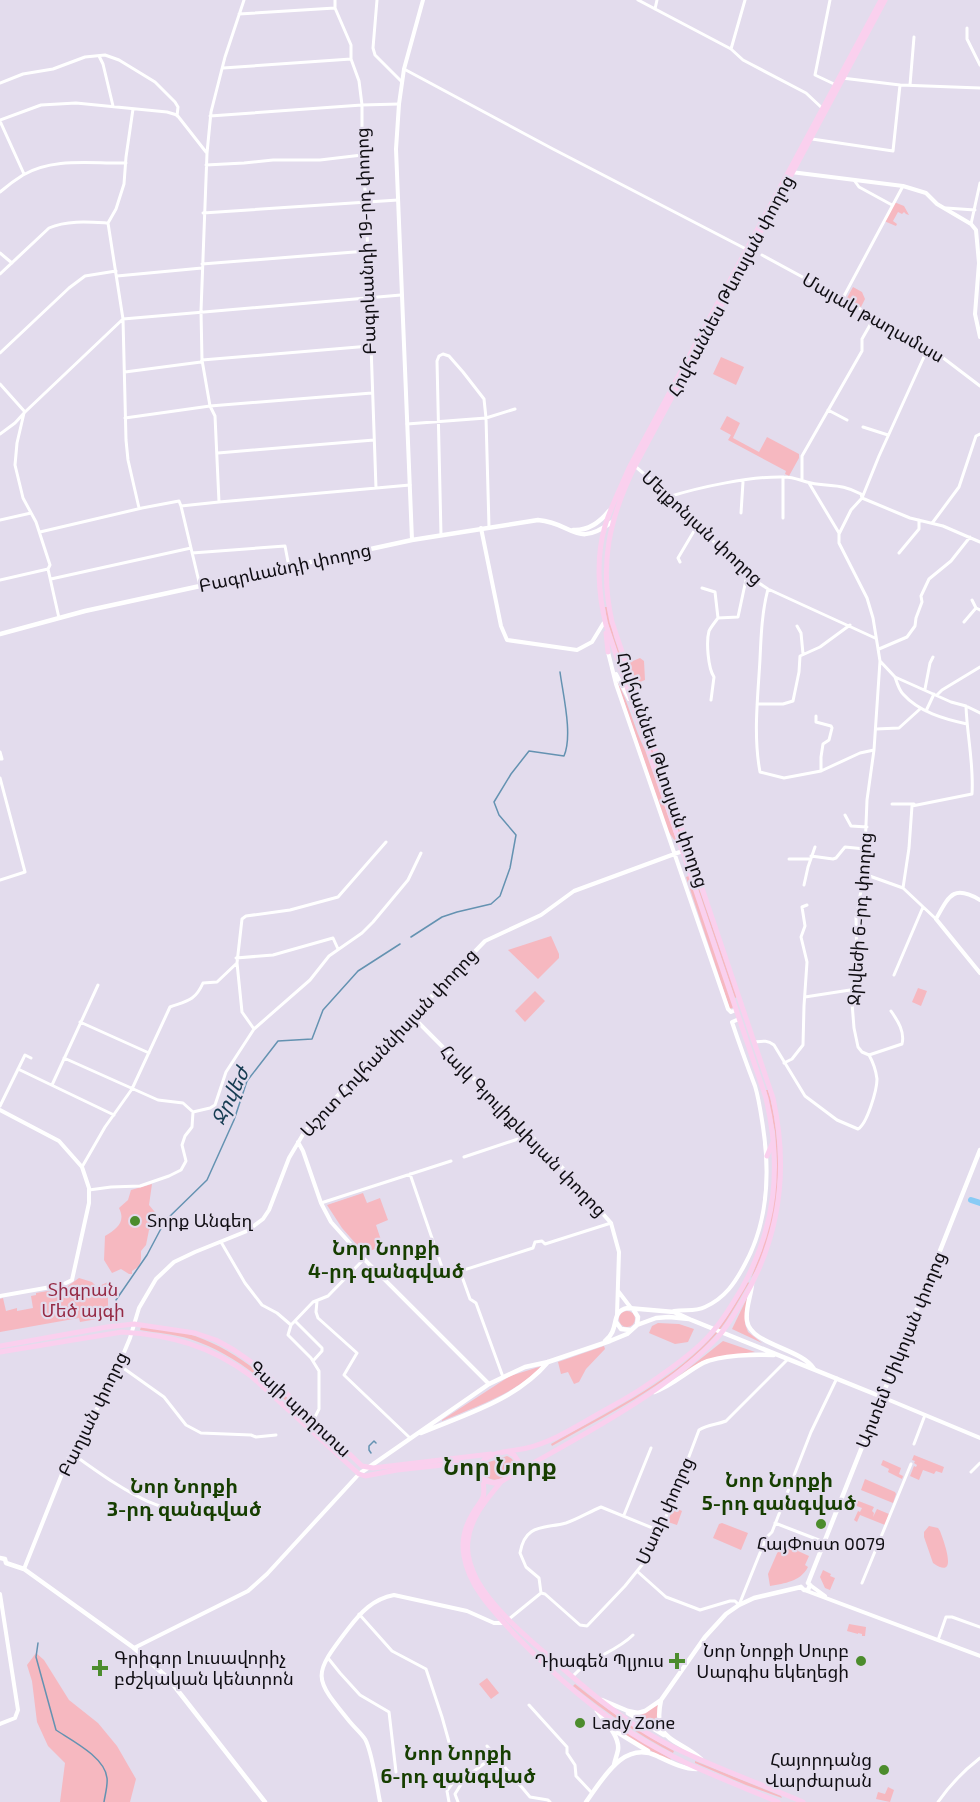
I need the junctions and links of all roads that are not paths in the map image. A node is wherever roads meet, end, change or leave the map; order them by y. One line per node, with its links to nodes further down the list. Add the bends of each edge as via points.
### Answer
1 (244, 0): 12 (street)
2 (335, 0): 10 (street, Բագրևանդի 19-րդ փողոց)
3 (377, 0): 22 (street, via 375,55)
4 (423, 0): 20 (street)
5 (638, 0): 11 (street)
6 (657, 0): 11 (street)
7 (745, 0): 15 (street)
8 (830, 0): 24 (street, via 814,75)
9 (883, 0): 21 (main road, Հովհաննես Թևոսյան փողոց)
10 (335, 8): 12 (street); 17 (street, Բագրևանդի 19-րդ փողոց, via 351,45)
11 (655, 9): 15 (street)
12 (239, 14): 19 (street)
13 (967, 28): 18 (street, via 967,39)
14 (914, 37): 26 (street)
15 (732, 49): 31 (street, via 743,60 806,93)
16 (98, 56): 23 (street); 30 (street); 33 (street, via 119,60 155,82 177,104)
17 (351, 59): 19 (street); 29 (street, Բագրևանդի 19-րդ փողոց)
18 (980, 65)
19 (223, 68): 34 (street)
20 (404, 69): 22 (street); 55 (street)
21 (842, 77): 24 (main road, Հովհաննես Թևոսյան փողոց); 25 (street); 36 (main road, Հովհաննես Թևոսյան փողոց)
22 (402, 82): 28 (street)
23 (0, 83)
24 (836, 84): 31 (main road, Հովհաննես Թևոսյան փողոց)
25 (900, 85): 26 (street); 36 (street, via 893,151)
26 (910, 85): 27 (street)
27 (980, 88)
28 (399, 104): 29 (street); 47 (street)
29 (362, 105): 34 (street); 38 (street, Բագրևանդի 19-րդ փողոց)
30 (113, 106): 32 (street); 35 (street, via 41,105)
31 (823, 108): 36 (main road, Հովհաննես Թևոսյան փողոց)
32 (133, 109): 33 (street); 39 (street)
33 (177, 116): 37 (street)
34 (210, 116): 37 (street)
35 (0, 120): 42 (street)
36 (809, 138): 41 (main road, Հովհաննես Թևոսյան փողոց)
37 (207, 153): 40 (street)
38 (362, 155): 40 (street); 48 (street, Բագրևանդի 19-րդ փողոց)
39 (126, 164): 42 (street, via 66,163); 53 (street, via 124,184)
40 (206, 165): 52 (street)
41 (790, 172): 43 (street); 55 (main road, Հովհաննես Թևոսյան փողոց)
42 (24, 174): 46 (street)
43 (853, 179): 45 (street); 49 (street, via 859,187)
44 (980, 183): 51 (street)
45 (903, 186): 49 (street); 50 (street, via 926,192)
46 (0, 192)
47 (398, 200): 48 (street); 64 (street)
48 (366, 202): 52 (street); 56 (street, Բագրևանդի 19-րդ փողոց)
49 (892, 205): 66 (street)
50 (945, 208): 51 (street); 54 (street)
51 (975, 210): 54 (street)
52 (203, 213): 60 (street)
53 (108, 223): 59 (street, via 54,226); 61 (street)
54 (972, 224): 70 (street, via 976,230 975,314)
55 (749, 250): 94 (main road, Հովհաննես Թևոսյան փողոց)
56 (367, 251): 60 (street); 65 (street, Բագրևանդի 19-րդ փողոց)
57 (0, 253): 59 (street)
58 (762, 255): 66 (street, Մայակ թաղամաս)
59 (12, 263): 62 (street)
60 (202, 266): 63 (street); 67 (street)
61 (116, 271): 63 (street); 73 (street, via 85,276)
62 (0, 274)
63 (117, 276): 69 (street)
64 (402, 295): 65 (street); 87 (street)
65 (368, 297): 67 (street); 71 (street, Բագրևանդի 19-րդ փողոց)
66 (843, 298): 68 (street, Մայակ թաղամաս)
67 (201, 311): 69 (street); 74 (street)
68 (874, 318): 72 (street, Մայակ թաղամաս); 81 (street, via 862,339 862,351)
69 (123, 319): 75 (street); 82 (street)
70 (980, 337)
71 (370, 346): 74 (street); 78 (street, Բագրևանդի 19-րդ փողոց)
72 (928, 348): 77 (street, Մայակ թաղամաս); 91 (street)
73 (0, 353)
74 (202, 360): 75 (street); 79 (street)
75 (124, 372): 83 (street)
76 (0, 384): 82 (street)
77 (980, 386)
78 (372, 393): 79 (street); 92 (street, Բագրևանդի 19-րդ փողոց)
79 (210, 406): 83 (street); 93 (street, via 215,416)
80 (515, 410): 84 (street)
81 (828, 410): 85 (street); 96 (street, via 802,456)
82 (25, 412): 89 (street); 107 (street, via 15,465)
83 (125, 418): 106 (street, via 128,460)
84 (486, 418): 86 (street); 86 (street, via 484,399 449,356 443,354 437,360); 118 (street)
85 (847, 420)
86 (438, 422): 87 (street); 122 (street)
87 (407, 424): 99 (street)
88 (864, 427): 91 (street)
89 (0, 434)
90 (980, 434): 114 (street, via 959,487)
91 (888, 435): 102 (street)
92 (374, 440): 93 (street); 100 (street, Բագրևանդի 19-րդ փողոց)
93 (218, 453): 103 (street)
94 (633, 465): 101 (street, Մելքոնյան փողոց); 105 (main road, Հովհաննես Թևոսյան փողոց); 108 (main road, Հովհաննես Թևոսյան փողոց)
95 (783, 477): 96 (street); 97 (street); 110 (street)
96 (802, 479): 98 (street)
97 (743, 481): 101 (street); 109 (street)
98 (810, 483): 102 (street, via 841,485); 121 (street)
99 (410, 485): 100 (street); 124 (street)
100 (376, 488): 103 (street)
101 (668, 497): 115 (street, Մելքոնյան փողոց)
102 (862, 498): 112 (street); 121 (street)
103 (219, 502): 104 (street)
104 (181, 506): 106 (street, via 179,501); 126 (street)
105 (612, 506): 108 (main road); 116 (main road, Հովհաննես Թևոսյան փողոց); 119 (main road, via 592,526)
106 (139, 508): 120 (street)
107 (31, 513): 111 (street); 120 (street)
108 (615, 513): 113 (main road, Հովհաննես Թևոսյան փողոց)
109 (741, 513)
110 (783, 518)
111 (0, 520)
112 (919, 520): 114 (street); 127 (street, via 919,529)
113 (612, 522): 116 (main road, Բագրևանդի փողոց); 138 (main road, Հովհաննես Թևոսյան փողոց)
114 (933, 522): 123 (street)
115 (697, 526): 128 (street, via 678,558); 131 (street, Մելքոնյան փողոց)
116 (605, 527): 119 (main road, Բագրևանդի փողոց, via 584,535); 138 (main road, Հովհաննես Թևոսյան փողոց, via 600,555)
117 (481, 528): 118 (main road, Բագրևանդի փողոց); 122 (main road, Բագրևանդի փողոց); 143 (street, via 507,640 577,650 592,642)
118 (489, 528): 119 (main road, Բագրևանդի փողոց, via 538,520)
119 (570, 530)
120 (40, 532): 130 (street)
121 (839, 534): 147 (street, via 839,543 867,598)
122 (441, 535): 124 (main road, Բագրևանդի փողոց)
123 (970, 537): 125 (street); 148 (street, via 951,561 929,579 908,637)
124 (412, 540): 129 (main road, Բագրևանդի փողոց)
125 (980, 542)
126 (192, 550): 129 (street, via 285,546); 132 (street); 134 (street)
127 (899, 553)
128 (680, 562)
129 (288, 567): 134 (main road, Բագրևանդի փողոց)
130 (48, 569): 132 (street); 133 (street)
131 (747, 575): 136 (street, Մելքոնյան փողոց); 141 (street, via 738,617)
132 (51, 579): 140 (street)
133 (0, 580)
134 (200, 586): 140 (main road, Բագրևանդի փողոց)
135 (702, 588): 141 (street, via 715,592)
136 (768, 589): 144 (street, Մելքոնյան փողոց); 160 (street)
137 (972, 600): 139 (street)
138 (605, 602): 143 (main road, Հովհաննես Թևոսյան փողոց); 182 (main road, Հովհաննես Թևոսյան փողոց)
139 (978, 609): 142 (street)
140 (60, 618): 146 (main road, Բագրևանդի փողոց)
141 (718, 618): 158 (street, via 709,632 708,659 714,677)
142 (964, 622)
143 (605, 623): 149 (main road); 159 (main road, Հովհաննես Թևոսյան փողոց)
144 (850, 625): 147 (street, Մելքոնյան փողոց); 150 (street)
145 (797, 626): 150 (street)
146 (0, 634)
147 (875, 638): 148 (street)
148 (879, 650): 152 (street)
149 (608, 652): 154 (street)
150 (803, 654): 160 (street, via 793,701)
151 (933, 657): 156 (street)
152 (880, 661): 155 (street); 167 (street, Ջրվեժի 6-րդ փողոց)
153 (980, 667): 157 (street)
154 (614, 671): 159 (street); 184 (street)
155 (895, 677): 156 (street); 162 (street, via 901,693)
156 (925, 689): 157 (street)
157 (936, 694): 161 (street); 163 (street)
158 (711, 700)
159 (632, 704): 182 (main road, Հովհաննես Թևոսյան փողոց)
160 (757, 704): 171 (street, via 760,772 784,778)
161 (966, 706): 164 (street); 166 (street)
162 (920, 708): 163 (street); 167 (street, via 899,728)
163 (926, 711): 166 (street)
164 (980, 713)
165 (816, 716): 171 (street, via 816,722 832,728 829,740 823,744)
166 (967, 724): 172 (street)
167 (876, 729): 168 (street, Ջրվեժի 6-րդ փողոց)
168 (874, 750): 171 (street); 178 (street, Ջրվեժի 6-րդ փողոց)
169 (0, 752): 170 (street)
170 (0, 759)
171 (821, 771)
172 (974, 774): 174 (street); 176 (street, via 972,794)
173 (0, 778): 188 (street, via 25,872)
174 (980, 778)
175 (892, 804): 176 (street)
176 (914, 804): 190 (street)
177 (845, 815): 178 (street, via 851,826)
178 (867, 828): 181 (street, Ջրվեժի 6-րդ փողոց)
179 (386, 842): 196 (street, via 338,897 242,919)
180 (815, 847): 185 (street)
181 (865, 849): 185 (street, via 845,847 836,858); 187 (street, Ջրվեժի 6-րդ փողոց)
182 (686, 850): 184 (street, Աշոտ Հովհաննիսյան փողոց); 204 (main road, Հովհաննես Թևոսյան փողոց)
183 (421, 853): 195 (street, via 408,880 373,922)
184 (675, 855): 204 (street, via 728,1009); 205 (street, Աշոտ Հովհաննիսյան փողոց, via 574,891 541,915 485,941)
185 (811, 858): 186 (street); 189 (street)
186 (789, 859)
187 (864, 874): 190 (street); 201 (street, Ջրվեժի 6-րդ փողոց, via 856,918 857,964)
188 (0, 880)
189 (804, 885)
190 (903, 888): 193 (street)
191 (980, 900): 194 (street, via 969,893 955,893)
192 (807, 905): 202 (street, via 802,908 805,927 801,937 807,962)
193 (923, 907): 194 (street); 199 (street)
194 (936, 919): 198 (street)
195 (338, 949): 196 (street, via 333,938 273,955); 207 (street, via 310,980)
196 (236, 958): 197 (street)
197 (237, 963): 207 (street, via 242,1012); 209 (street, via 217,982 203,983 190,1001 170,1007)
198 (980, 973)
199 (894, 975)
200 (98, 985): 206 (street)
201 (851, 990): 202 (street); 210 (street, Ջրվեժի 6-րդ փողոց, via 858,1047)
202 (805, 997): 213 (street, via 803,1045)
203 (891, 1011): 210 (street, via 904,1041)
204 (739, 1013): 208 (main road, Հովհաննես Թևոսյան փողոց); 215 (main road, Հովհաննես Թևոսյան փողոց); 226 (street, via 732,1022 755,1087)
205 (412, 1016): 222 (street, Հայկ Գյուլիքևխյան փողոց); 224 (street, Աշոտ Հովհաննիսյան փողոց)
206 (80, 1022): 209 (street); 212 (street)
207 (254, 1029): 220 (street, via 226,1072 215,1105)
208 (755, 1042): 213 (street, Ջրվեժի 6-րդ փողոց, via 770,1042); 215 (main road, Հովհաննես Թևոսյան փողոց)
209 (149, 1053): 217 (street)
210 (869, 1055): 213 (street, Ջրվեժի 6-րդ փողոց, via 877,1082 865,1120 858,1129 837,1120 805,1096)
211 (31, 1058): 214 (street, via 25,1055)
212 (64, 1058): 216 (street); 217 (street)
213 (784, 1063)
214 (18, 1069): 216 (street); 219 (street)
215 (763, 1076): 218 (main road, Հովհաննես Թևոսյան փողոց)
216 (52, 1085): 221 (street)
217 (132, 1089): 220 (street, via 158,1100 183,1103); 221 (street)
218 (767, 1090): 223 (main road, Հովհաննես Թևոսյան փողոց); 239 (main road, Հովհաննես Թևոսյան փողոց, via 775,1106 779,1133 780,1194 774,1227)
219 (0, 1108): 229 (street, via 59,1141)
220 (193, 1112): 231 (street, via 192,1127 182,1144 186,1161 181,1170 140,1186)
221 (114, 1115): 229 (street)
222 (530, 1135): 227 (street); 233 (street, Հայկ Գյուլիքևխյան փողոց)
223 (774, 1141): 226 (main road); 237 (main road, Հովհաննես Թևոսյան փողոց, via 775,1174 767,1231)
224 (298, 1142): 232 (street); 234 (street, Աշոտ Հովհաննիսյան փողոց, via 263,1219 247,1231)
225 (980, 1150): 267 (main road, Արտեմ Միկոյան փողոց)
226 (767, 1156): 235 (street, via 764,1208)
227 (464, 1157)
228 (451, 1161): 230 (street)
229 (82, 1167): 231 (street)
230 (410, 1174): 232 (street); 238 (street, via 445,1276)
231 (89, 1191): 241 (street, via 72,1281)
232 (321, 1203): 236 (street, via 331,1222)
233 (611, 1223): 238 (street, via 545,1244 535,1242 533,1248); 240 (street, Հայկ Գյուլիքևխյան փողոց, via 619,1252)
234 (221, 1241): 249 (street, Աշոտ Հովհաննիսյան փողոց, via 166,1269 148,1290); 250 (street, via 262,1305)
235 (754, 1249): 237 (street); 244 (street, via 734,1284 718,1299 696,1310)
236 (364, 1259): 242 (street, via 328,1296); 265 (street)
237 (751, 1270): 276 (main road, Հովհաննես Թևոսյան փողոց, via 720,1321 679,1362 643,1388 552,1440)
238 (460, 1271): 263 (street, via 470,1299 476,1303)
239 (752, 1283): 262 (main road, via 747,1313 750,1328 803,1357); 266 (main road, Հովհաննես Թևոսյան փողոց, via 716,1340)
240 (618, 1291): 243 (street); 245 (street, Հայկ Գյուլիքևխյան փողոց)
241 (0, 1296)
242 (316, 1301): 247 (street); 271 (street, via 318,1318 357,1353 344,1375)
243 (632, 1309): 244 (main road); 245 (main road, via 622,1309); 251 (main road, via 638,1317)
244 (674, 1312): 246 (main road)
245 (617, 1315): 248 (main road)
246 (691, 1320): 251 (main road, via 662,1317); 257 (main road)
247 (295, 1321): 250 (street); 259 (street, via 322,1348)
248 (616, 1322): 252 (main road, via 621,1329); 254 (main road, via 612,1335)
249 (134, 1324): 253 (street, Բաղյան փողոց); 255 (main road, Գայի պողոտա); 269 (main road, Գայի պողոտա, via 216,1340 260,1368)
250 (291, 1325): 259 (street, via 288,1335)
251 (637, 1325): 252 (main road)
252 (631, 1330): 254 (main road)
253 (132, 1333): 256 (main road, Գայի պողոտա); 261 (street, Բաղյան փողոց); 283 (main road, Գայի պողոտա, via 192,1343 233,1363)
254 (603, 1342): 260 (main road)
255 (0, 1346)
256 (0, 1352)
257 (780, 1356): 258 (main road); 266 (main road, via 758,1354 711,1360)
258 (788, 1359): 262 (main road); 289 (street, Մառի փողոց, via 726,1421 699,1430)
259 (312, 1361): 269 (street, via 319,1371 319,1409)
260 (549, 1362): 263 (main road); 271 (main road, via 524,1386)
261 (119, 1365): 270 (street, via 164,1397 186,1425 201,1433); 275 (street, Բաղյան փողոց)
262 (814, 1369): 264 (main road)
263 (502, 1377): 265 (main road)
264 (837, 1378): 267 (main road); 288 (street)
265 (489, 1384): 271 (main road)
266 (651, 1393): 282 (main road, Հովհաննես Թևոսյան փողոց)
267 (882, 1397): 268 (street); 290 (main road, Արտեմ Միկոյան փողոց)
268 (925, 1414): 272 (street); 273 (street)
269 (313, 1420): 280 (main road, Գայի պողոտա)
270 (276, 1435)
271 (414, 1437): 280 (main road)
272 (980, 1438)
273 (914, 1444)
274 (651, 1448): 287 (street)
275 (71, 1453): 286 (street, via 129,1492 165,1509 203,1513); 294 (street, Բաղյան փողոց)
276 (507, 1453): 277 (main road); 282 (main road, via 517,1457 519,1467)
277 (496, 1454): 280 (main road, Գայի պողոտա); 284 (main road, via 483,1461)
278 (980, 1463): 281 (street)
279 (911, 1464): 296 (street)
280 (367, 1468): 283 (main road)
281 (971, 1472)
282 (515, 1473): 285 (main road)
283 (359, 1474): 284 (main road, Գայի պողոտա, via 465,1462); 306 (street, via 248,1591)
284 (482, 1475): 285 (main road, via 490,1483); 302 (main road, via 483,1497 470,1518 462,1545 472,1581)
285 (502, 1481): 302 (main road, via 474,1521 468,1553 477,1580)
286 (215, 1510)
287 (624, 1515): 289 (street); 298 (street, via 601,1507 565,1523 531,1531 520,1553 526,1567 539,1578)
288 (775, 1523): 290 (street); 300 (street)
289 (660, 1531): 295 (street, Մառի փողոց)
290 (824, 1542): 297 (main road, Արտեմ Միկոյան փողոց)
291 (0, 1558): 292 (main road)
292 (6, 1563): 293 (main road); 294 (main road)
293 (1, 1567)
294 (24, 1569): 306 (main road)
295 (638, 1572): 298 (street, Մառի փողոց, via 584,1627); 300 (street, via 666,1597 700,1610 730,1601)
296 (862, 1583)
297 (808, 1586): 300 (main road); 305 (street, via 828,1598)
298 (541, 1593): 302 (street)
299 (0, 1594): 318 (street, via 18,1710 15,1718)
300 (738, 1605): 314 (main road, via 714,1625)
301 (359, 1614): 302 (street, via 373,1602 394,1595 467,1611 494,1623); 308 (street); 321 (street, via 392,1651 426,1670)
302 (507, 1621): 307 (main road); 310 (main road)
303 (980, 1627): 305 (street, via 946,1617)
304 (633, 1635): 311 (street, via 609,1653 597,1656)
305 (938, 1640): 309 (street)
306 (134, 1648): 335 (main road, via 168,1678)
307 (544, 1651): 310 (main road); 311 (main road)
308 (327, 1656): 331 (street, via 360,1695 388,1712); 336 (street, via 322,1682 366,1740)
309 (980, 1656)
310 (537, 1658): 312 (main road)
311 (572, 1677): 312 (main road, via 571,1683); 313 (main road)
312 (566, 1684): 316 (main road)
313 (599, 1699): 317 (main road); 325 (main road, via 637,1727)
314 (661, 1700): 317 (main road, via 638,1713); 320 (main road, via 657,1715)
315 (529, 1705): 333 (street, via 567,1747 576,1776)
316 (593, 1707): 319 (main road); 329 (main road, via 633,1735)
317 (623, 1710): 320 (main road)
318 (0, 1724)
319 (610, 1728): 323 (main road); 328 (main road, via 618,1744)
320 (667, 1736): 327 (main road)
321 (449, 1742)
322 (487, 1746): 324 (street)
323 (650, 1752): 328 (main road, via 637,1751); 330 (main road, via 677,1765)
324 (494, 1756): 332 (street); 339 (street, via 530,1797)
325 (694, 1757): 327 (main road); 329 (main road, via 690,1759)
326 (980, 1758): 344 (street)
327 (703, 1761): 334 (main road)
328 (614, 1765): 333 (main road)
329 (691, 1765): 330 (main road)
330 (700, 1769): 341 (main road)
331 (396, 1772)
332 (465, 1778): 337 (street, via 459,1774 455,1778 447,1791); 338 (street, via 456,1794)
333 (592, 1794): 340 (main road)
334 (785, 1794): 342 (main road); 343 (main road)
335 (265, 1802)
336 (380, 1802)
337 (449, 1802)
338 (458, 1802)
339 (550, 1802)
340 (586, 1802)
341 (778, 1802)
342 (784, 1802)
343 (803, 1802)
344 (938, 1802)

